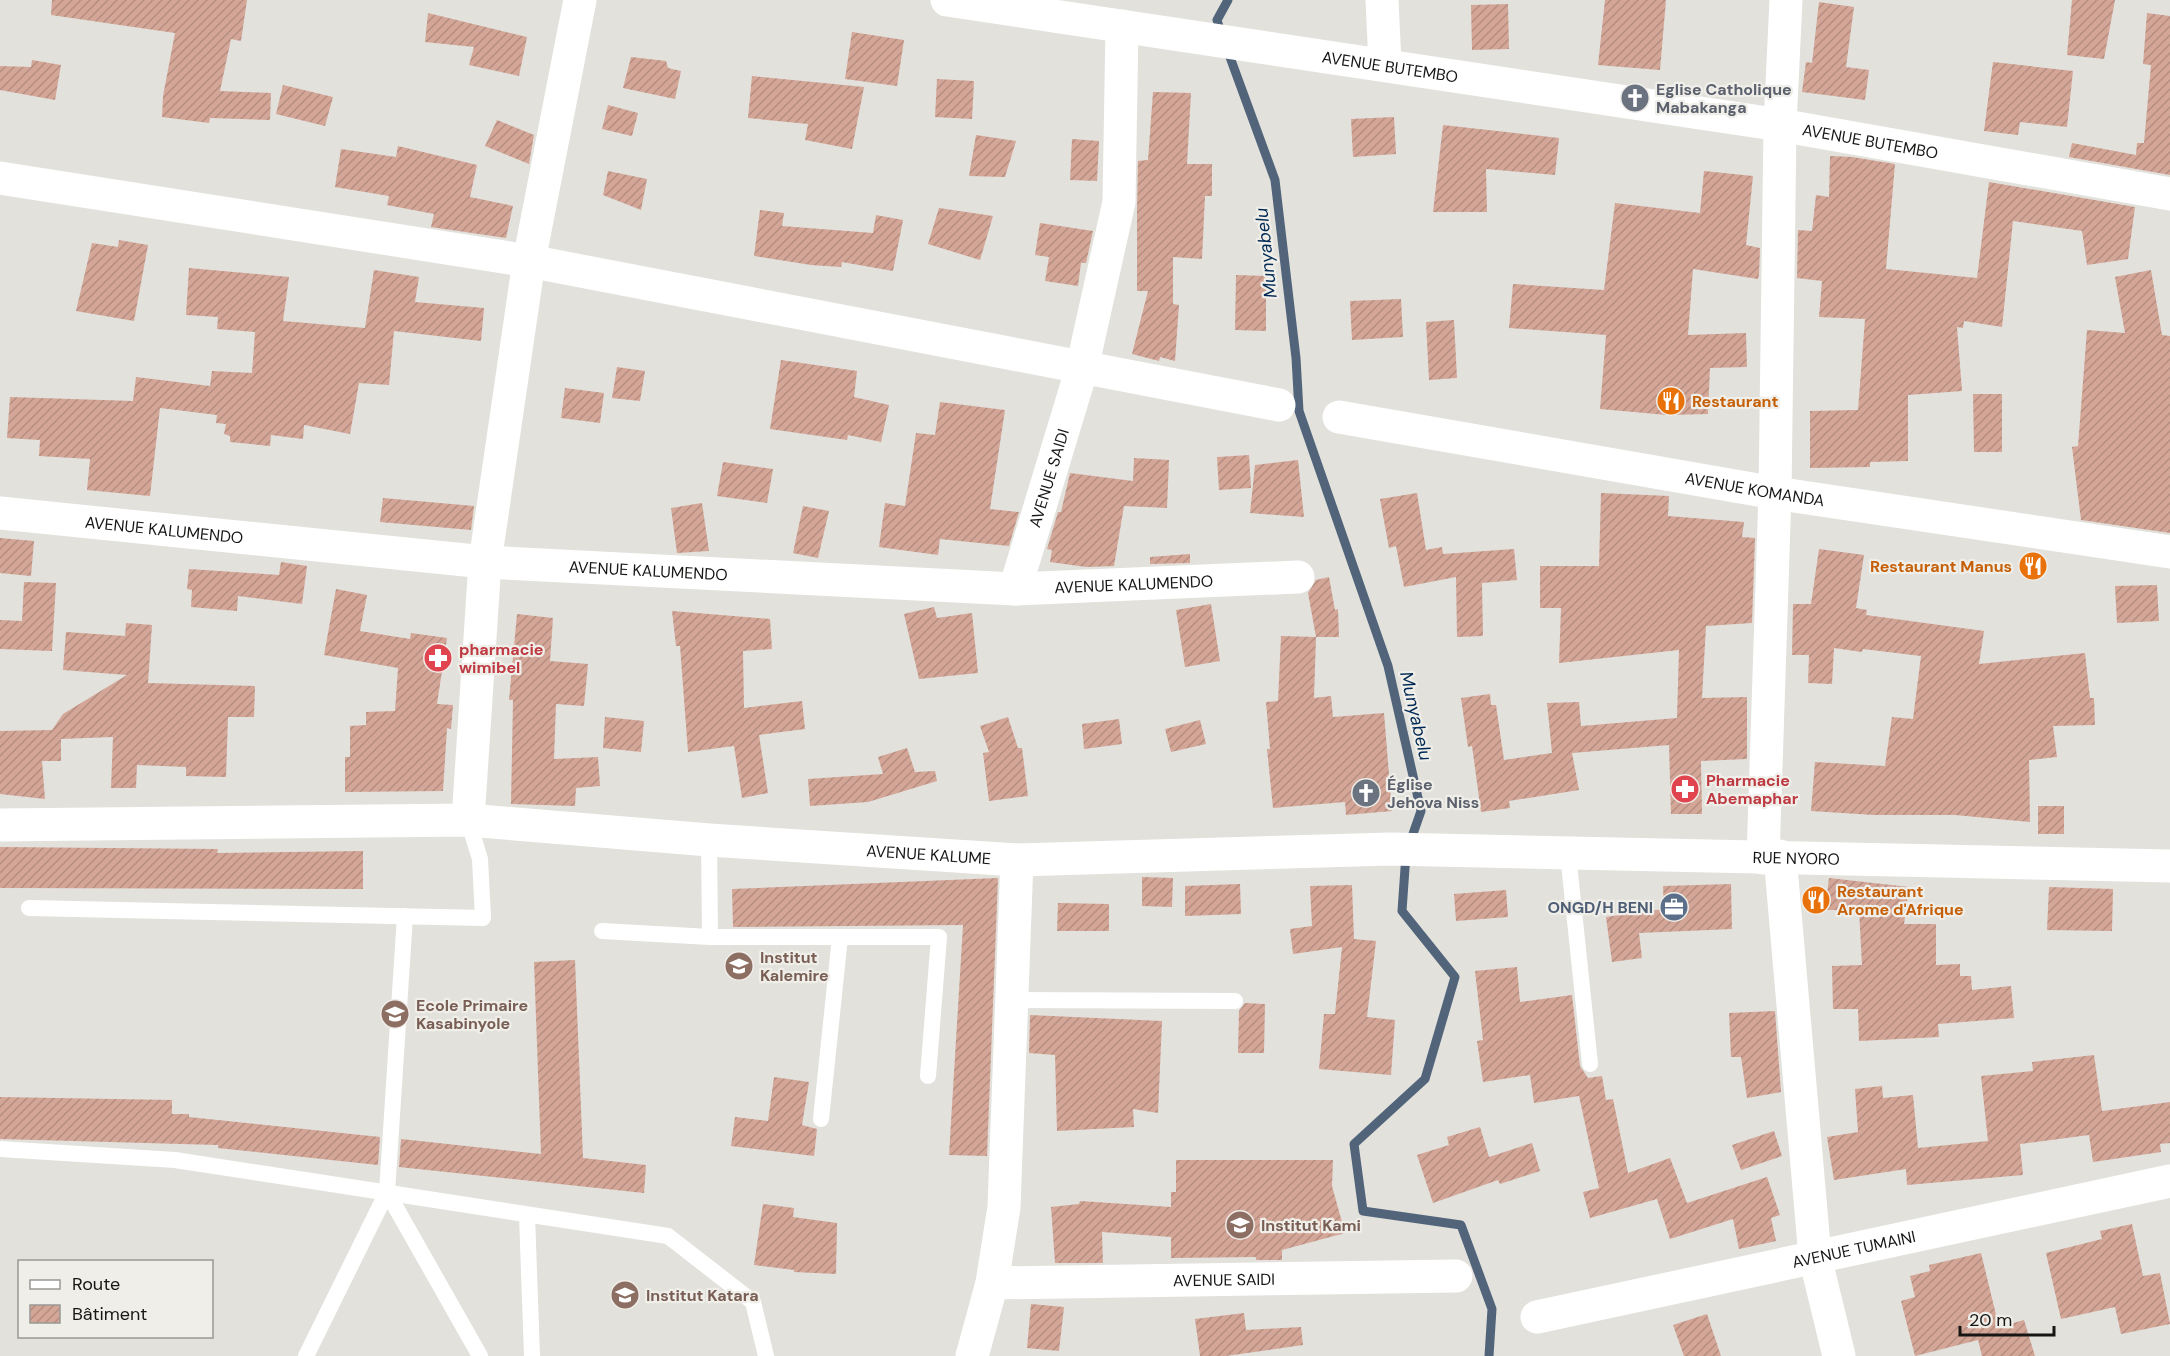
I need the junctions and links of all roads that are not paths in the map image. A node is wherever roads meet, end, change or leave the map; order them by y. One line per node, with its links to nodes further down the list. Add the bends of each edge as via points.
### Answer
1 (580, 0): 10 (street)
2 (947, 0): 5 (street, AVENUE BUTEMBO)
3 (1383, 0): 6 (street)
4 (1786, 0): 7 (street)
5 (1122, 26): 6 (street, AVENUE BUTEMBO); 11 (street, AVENUE SAIDI, via 1119,202)
6 (1385, 64): 7 (street, AVENUE BUTEMBO)
7 (1780, 125): 9 (street, AVENUE BUTEMBO); 14 (street)
8 (0, 178): 10 (street)
9 (2170, 194)
10 (529, 261): 11 (street); 17 (street)
11 (1082, 368): 12 (street); 19 (street, AVENUE SAIDI)
12 (1279, 405)
13 (1339, 417): 14 (street, AVENUE KOMANDA)
14 (1774, 493): 16 (street, AVENUE KOMANDA); 25 (street)
15 (0, 513): 17 (street, AVENUE KALUMENDO)
16 (2170, 552)
17 (485, 562): 19 (street, AVENUE KALUMENDO); 20 (street)
18 (1298, 577): 19 (street, AVENUE KALUMENDO)
19 (1015, 589)
20 (468, 820): 21 (street, AVENUE KALUME); 22 (street, AVENUE KALUME); 29 (lane, via 480,859 483,918)
21 (0, 825)
22 (709, 840): 26 (street, AVENUE KALUME); 31 (lane)
23 (1390, 849): 24 (street, RUE NYORO); 26 (street, AVENUE KALUME)
24 (1568, 854): 25 (street, RUE NYORO); 35 (lane)
25 (1772, 857): 27 (street, RUE NYORO); 42 (street)
26 (1017, 860): 33 (street)
27 (2170, 866)
28 (29, 908): 29 (lane)
29 (405, 916): 40 (lane)
30 (602, 931): 31 (lane)
31 (710, 937): 32 (lane)
32 (840, 937): 36 (lane, via 939,938); 37 (lane)
33 (1012, 1000): 34 (lane); 44 (street, via 1004,1207)
34 (1235, 1001)
35 (1590, 1064)
36 (928, 1076)
37 (821, 1119)
38 (0, 1149): 40 (lane, via 175,1160)
39 (2170, 1181): 42 (street, AVENUE TUMAINI)
40 (387, 1192): 41 (lane); 46 (lane); 47 (lane)
41 (527, 1215): 48 (lane); 49 (lane, via 668,1236 753,1302)
42 (1815, 1257): 45 (street, AVENUE TUMAINI); 51 (street)
43 (1456, 1276): 44 (street, AVENUE SAIDI)
44 (992, 1283): 50 (street)
45 (1537, 1317)
46 (482, 1355)
47 (306, 1356)
48 (532, 1356)
49 (766, 1356)
50 (972, 1356)
51 (1839, 1356)

